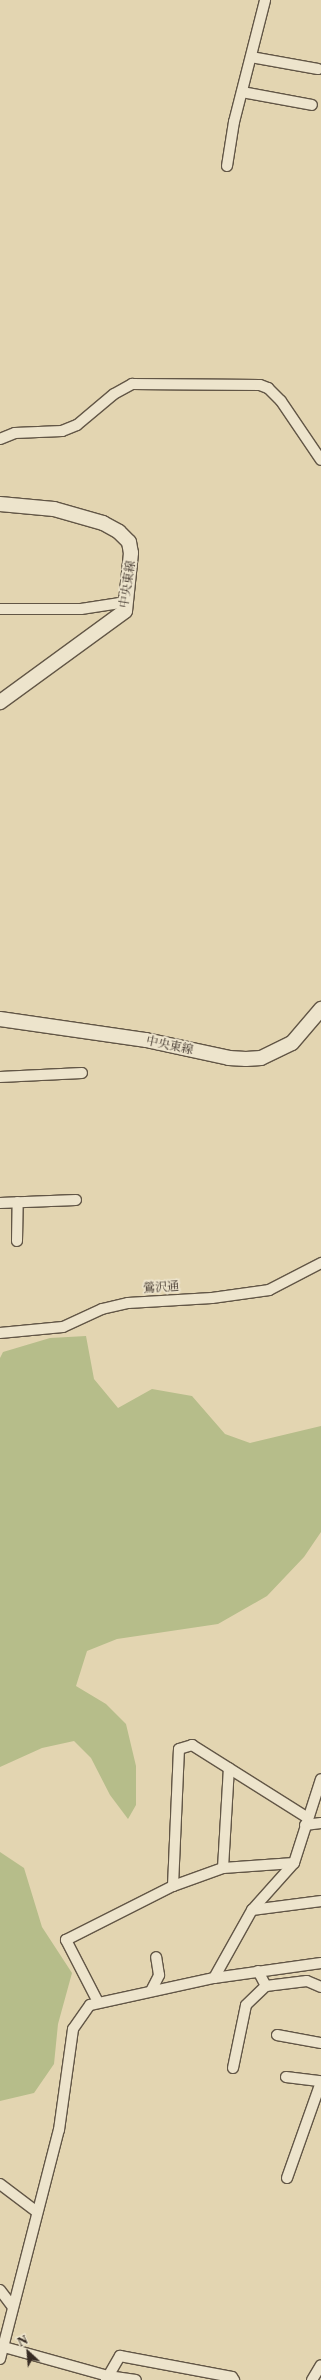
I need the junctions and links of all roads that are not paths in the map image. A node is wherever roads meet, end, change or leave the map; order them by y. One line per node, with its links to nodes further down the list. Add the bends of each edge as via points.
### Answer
1 (265, 0): 2 (street)
2 (251, 57): 3 (street); 4 (street)
3 (318, 69)
4 (242, 92): 5 (street); 6 (street)
5 (312, 105)
6 (227, 166)
7 (0, 439): 8 (street, via 15,432 62,431 77,425 114,394 132,384 260,385 268,388 281,401)
8 (321, 460)
9 (0, 504): 10 (main road, 中央東線, via 54,509 103,523 119,532 128,542 132,552)
10 (126, 602): 11 (street, via 81,609); 12 (main road, 中央東線, via 123,614)
11 (0, 610)
12 (0, 702)
13 (321, 1009): 14 (main road, 中央東線, via 292,1044 261,1058 246,1059 229,1058 146,1040)
14 (0, 1018)
15 (82, 1073): 16 (street)
16 (0, 1077)
17 (76, 1200): 19 (street)
18 (0, 1202): 19 (street)
19 (18, 1202): 20 (street)
20 (17, 1241)
21 (321, 1263): 22 (street, 鶯沢通, via 268,1290 212,1298 128,1303 102,1309 63,1326)
22 (0, 1333)
23 (229, 1768): 25 (street); 28 (street); 29 (street, via 192,1746 179,1749)
24 (321, 1778): 25 (street)
25 (306, 1821): 26 (street); 27 (street)
26 (321, 1823)
27 (294, 1863): 28 (street); 31 (street)
28 (223, 1868): 29 (street)
29 (173, 1886): 39 (street, via 66,1940)
30 (321, 1901): 31 (street)
31 (252, 1910): 35 (street)
32 (156, 1957): 38 (street, via 159,1975)
33 (321, 1963): 34 (street)
34 (258, 1971): 35 (street); 36 (street)
35 (214, 1978): 38 (street)
36 (266, 1986): 37 (street, via 307,1981); 42 (street, via 246,2005)
37 (321, 1986)
38 (151, 1991): 39 (street)
39 (98, 2002): 47 (street, via 90,2005 73,2029 59,2130)
40 (277, 2035): 41 (street)
41 (321, 2043)
42 (234, 2068)
43 (286, 2077): 44 (street)
44 (321, 2082): 45 (street)
45 (287, 2178)
46 (0, 2184): 47 (street)
47 (37, 2212): 49 (street)
48 (0, 2290): 49 (street)
49 (12, 2306): 50 (street)
50 (4, 2347): 51 (street); 53 (street)
51 (0, 2359)
52 (321, 2365): 56 (street)
53 (107, 2378): 54 (street); 55 (street, via 120,2356 232,2377)
54 (136, 2380)
55 (234, 2380)
56 (312, 2380)

